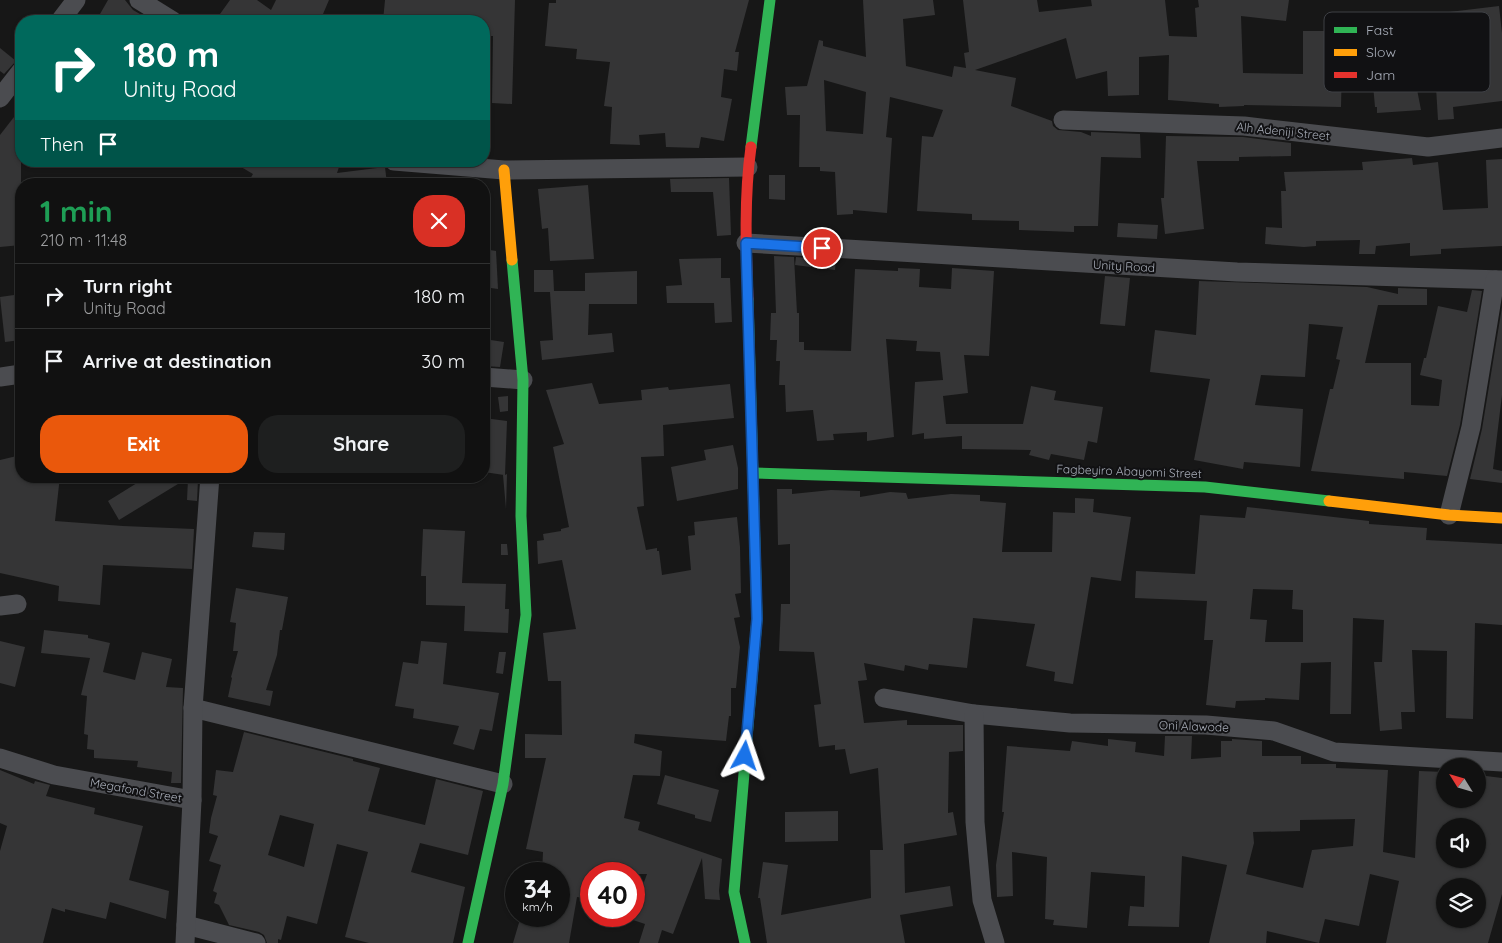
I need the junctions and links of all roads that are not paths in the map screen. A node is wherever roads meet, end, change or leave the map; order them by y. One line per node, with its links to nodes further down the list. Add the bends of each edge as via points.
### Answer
1 (76, 0): 4 (street)
2 (139, 0): 5 (street)
3 (770, 0): 11 (street)
4 (65, 15)
5 (163, 15)
6 (15, 79): 7 (street)
7 (0, 98)
8 (1063, 120): 9 (street, Alh Adeniji Street, via 1244,126 1428,147)
9 (1502, 138)
10 (467, 167): 12 (street)
11 (748, 168): 12 (street); 13 (street)
12 (504, 170): 18 (street)
13 (746, 243): 14 (street, Unity Road, via 1237,272); 19 (street)
14 (1499, 280): 21 (street, via 1471,427)
15 (15, 375): 17 (street)
16 (490, 377): 18 (street)
17 (0, 378)
18 (522, 380): 28 (street, via 521,516 526,615)
19 (753, 473): 21 (street, Fagbeyiro Abayomi Street, via 1205,487); 33 (street, via 757,619 734,892)
20 (209, 483): 24 (street)
21 (1449, 515): 22 (street, Fagbeyiro Abayomi Street)
22 (1502, 518)
23 (884, 698): 25 (street, Oni Alawode)
24 (193, 708): 28 (street); 29 (street)
25 (974, 714): 27 (street, Oni Alawode, via 1070,723 1206,725 1264,730 1334,752); 34 (street, via 975,822 982,900)
26 (0, 758): 29 (street, Megafond Street, via 54,775)
27 (1502, 762)
28 (503, 784): 32 (street)
29 (192, 800): 30 (street, Megafond Street)
30 (186, 934): 31 (street)
31 (256, 943)
32 (468, 943)
33 (744, 943)
34 (995, 943)

